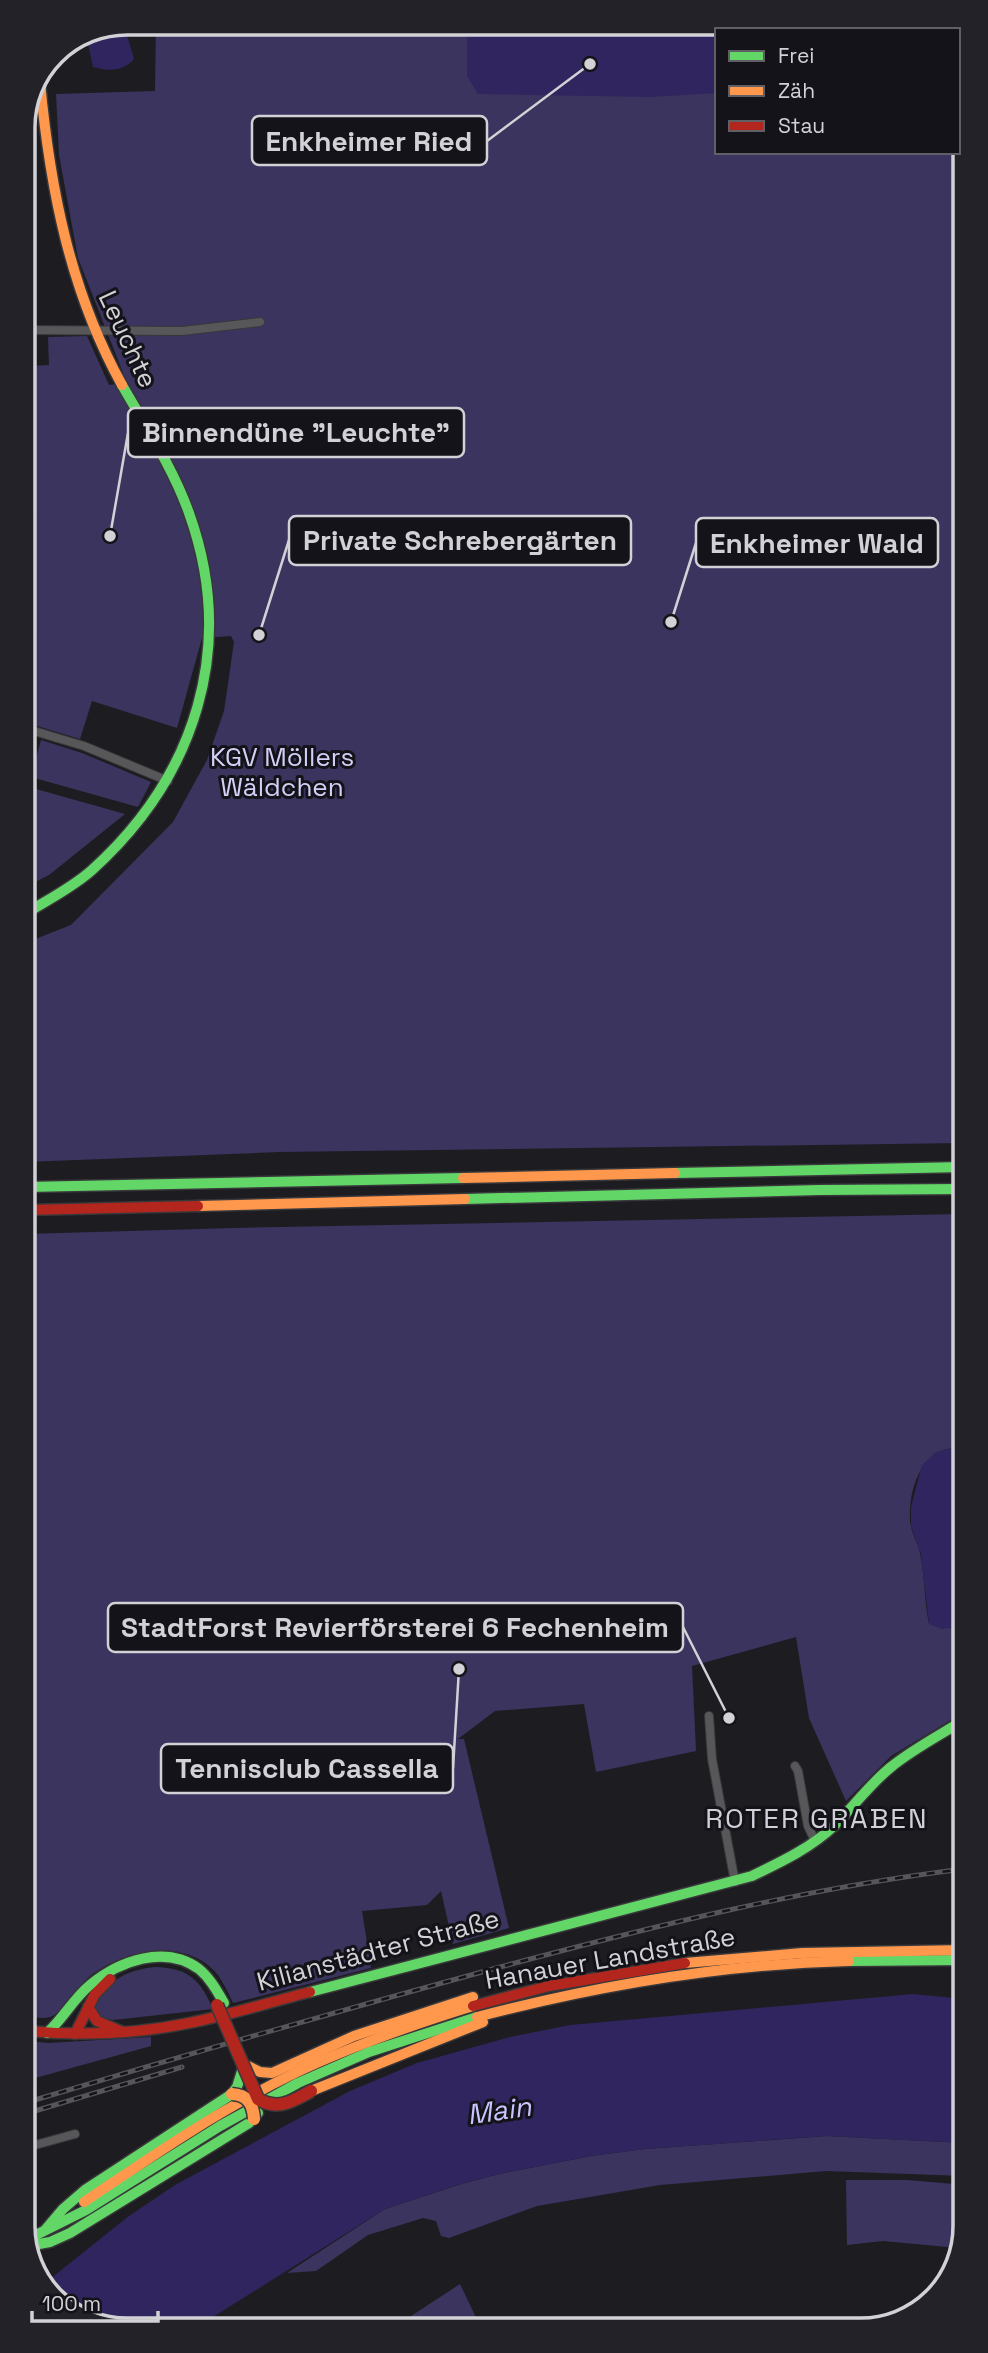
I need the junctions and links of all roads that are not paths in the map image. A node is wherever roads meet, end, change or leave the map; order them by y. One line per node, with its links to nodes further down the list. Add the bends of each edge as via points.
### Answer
1 (41, 94): 4 (main road, Leuchte, via 59,217)
2 (260, 322): 4 (street, via 182,331)
3 (35, 330): 4 (street)
4 (94, 330): 6 (main road, Leuchte, via 181,492 207,579 210,636 204,687 190,734)
5 (35, 731): 6 (street)
6 (168, 781): 7 (main road, Leuchte, via 104,859)
7 (35, 908)
8 (953, 1167): 9 (main road)
9 (35, 1187)
10 (953, 1189): 11 (main road)
11 (35, 1210)
12 (709, 1716): 16 (street, via 712,1759)
13 (953, 1727): 15 (main road, Kilianstädter Straße, via 892,1766)
14 (794, 1766): 15 (street)
15 (815, 1841): 16 (main road, Kilianstädter Straße, via 772,1867)
16 (735, 1882): 23 (main road, Kilianstädter Straße, via 191,2023)
17 (953, 1950): 19 (main road, Hanauer Landstraße, via 757,1955)
18 (953, 1960): 20 (main road, Hanauer Landstraße, via 746,1966)
19 (548, 1987): 26 (main road, via 520,1987 478,1996 387,2024 272,2073); 32 (main road, Hanauer Landstraße, via 481,2003 310,2066 198,2126)
20 (535, 2002): 28 (main road, bridge, via 398,2054 283,2105); 32 (main road, Hanauer Landstraße, via 403,2039 297,2083)
21 (82, 2003): 23 (main road, via 97,2021); 24 (main road); 25 (main road); 26 (main road, bridge, via 92,1983 116,1967 162,1955 181,1959 214,1982)
22 (35, 2032): 24 (main road, Kilianstädter Straße)
23 (123, 2032): 25 (main road, Kilianstädter Straße)
24 (47, 2033): 25 (main road, Kilianstädter Straße)
25 (75, 2034)
26 (246, 2066): 27 (main road); 28 (main road, bridge)
27 (232, 2094): 29 (main road, bridge, via 249,2098); 32 (main road, via 76,2197)
28 (260, 2100): 29 (main road, bridge)
29 (254, 2119): 33 (main road, via 70,2233)
30 (75, 2134): 31 (street)
31 (35, 2145)
32 (38, 2234)
33 (37, 2244)

